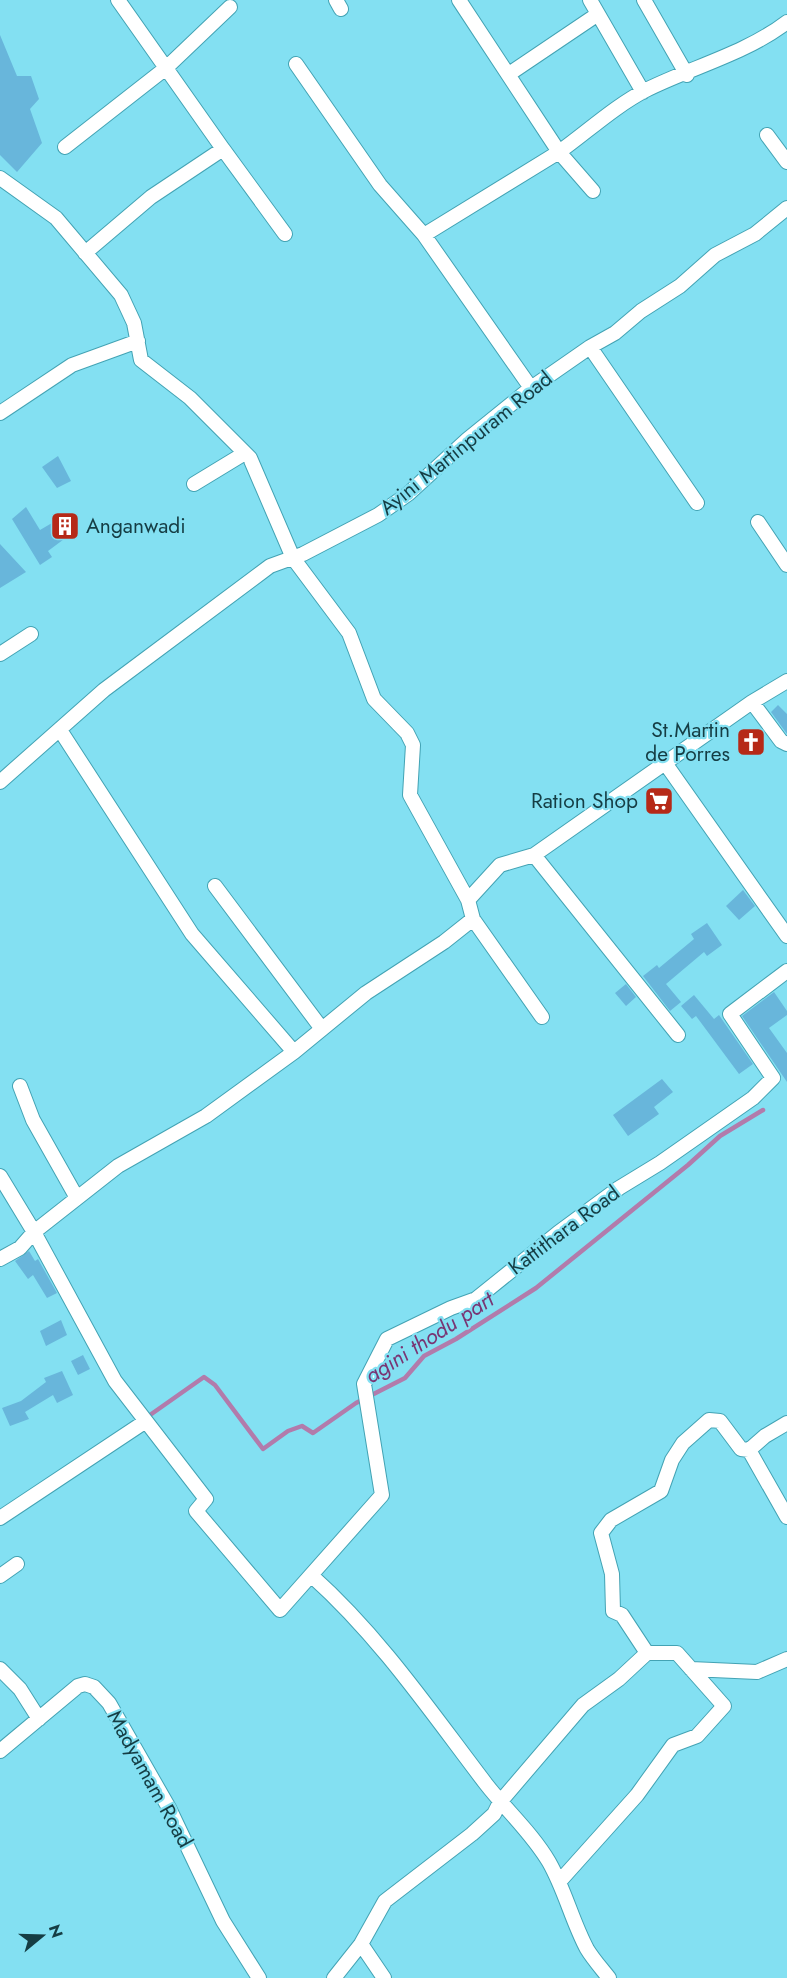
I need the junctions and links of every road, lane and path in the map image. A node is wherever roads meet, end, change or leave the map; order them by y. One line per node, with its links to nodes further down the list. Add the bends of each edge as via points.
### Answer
1 (118, 0): 9 (street)
2 (459, 0): 10 (street)
3 (590, 0): 6 (street)
4 (644, 0): 11 (street)
5 (230, 7): 9 (street)
6 (598, 14): 10 (street); 12 (street)
7 (787, 22): 11 (street)
8 (296, 64): 22 (street, via 380,185)
9 (166, 68): 14 (street); 15 (street)
10 (509, 74): 16 (street)
11 (687, 75): 12 (street)
12 (643, 92): 16 (street)
13 (767, 135): 17 (street)
14 (65, 147)
15 (223, 149): 21 (street); 23 (street, via 151,197)
16 (559, 152): 19 (street); 22 (street)
17 (787, 162)
18 (0, 178): 23 (street, via 56,218)
19 (593, 191)
20 (787, 208): 25 (street, Ayini Martinpuram Road, via 755,234 715,255 680,286)
21 (285, 234)
22 (423, 236): 26 (street)
23 (85, 253): 24 (street, via 121,294)
24 (138, 341): 27 (street, via 72,365); 28 (street, via 141,360 190,398)
25 (590, 347): 26 (street, Ayini Martinpuram Road); 30 (street)
26 (531, 388): 32 (street, Ayini Martinpuram Road, via 400,499 361,524)
27 (0, 413)
28 (245, 453): 29 (street); 32 (street)
29 (194, 484)
30 (698, 503)
31 (758, 522): 33 (street)
32 (293, 558): 38 (street, Ayini Martinpuram Road, via 270,566 104,690); 44 (street, via 350,633 374,699 410,739 410,795)
33 (787, 565)
34 (30, 634): 35 (street)
35 (0, 654)
36 (787, 681): 37 (street)
37 (752, 702): 39 (street); 40 (street)
38 (60, 730): 41 (street, Ayini Martinpuram Road); 51 (street, via 192,934)
39 (787, 744)
40 (665, 763): 42 (street); 46 (street)
41 (0, 782)
42 (534, 855): 44 (street, via 500,865); 50 (street)
43 (215, 886): 49 (street)
44 (468, 900): 45 (street)
45 (473, 919): 48 (street); 49 (street, via 366,993)
46 (787, 936)
47 (787, 971): 64 (street, Kattithara Road, via 730,1014 773,1077 760,1091 660,1164 619,1188 476,1299 387,1339 364,1384 382,1495)
48 (543, 1017)
49 (322, 1029): 51 (street)
50 (678, 1035)
51 (294, 1052): 54 (street, via 206,1116 118,1166)
52 (20, 1086): 54 (street, via 33,1120)
53 (0, 1176): 55 (street)
54 (77, 1198): 55 (street)
55 (34, 1232): 56 (street, via 20,1248); 57 (street, via 94,1346)
56 (0, 1259)
57 (146, 1421): 61 (street); 64 (street, Kattithara Road, via 206,1499 196,1511 280,1610)
58 (787, 1423): 59 (street)
59 (749, 1450): 60 (street); 65 (street, via 741,1449 720,1421 708,1420 683,1443 661,1491 611,1520 601,1533 612,1574 613,1611 622,1615)
60 (787, 1517)
61 (0, 1518)
62 (17, 1564): 63 (street)
63 (0, 1576)
64 (312, 1576): 71 (street, via 406,1677)
65 (647, 1653): 67 (street, via 676,1653); 71 (street, via 583,1705)
66 (787, 1659): 67 (street, via 758,1672)
67 (691, 1669): 72 (street, via 724,1706 697,1736 673,1745 637,1795)
68 (0, 1670): 69 (street, via 20,1689)
69 (39, 1719): 70 (street, Madyamam Road); 74 (street, Madyamam Road, via 85,1684 94,1687 109,1703 169,1808 223,1921)
70 (0, 1751)
71 (500, 1802): 72 (street, via 525,1828); 73 (street, via 494,1814 438,1863 393,1892 379,1909)
72 (559, 1882): 77 (street, via 588,1951)
73 (361, 1944): 75 (street); 76 (street)
74 (259, 1978)
75 (333, 1978)
76 (384, 1978)
77 (609, 1978)

